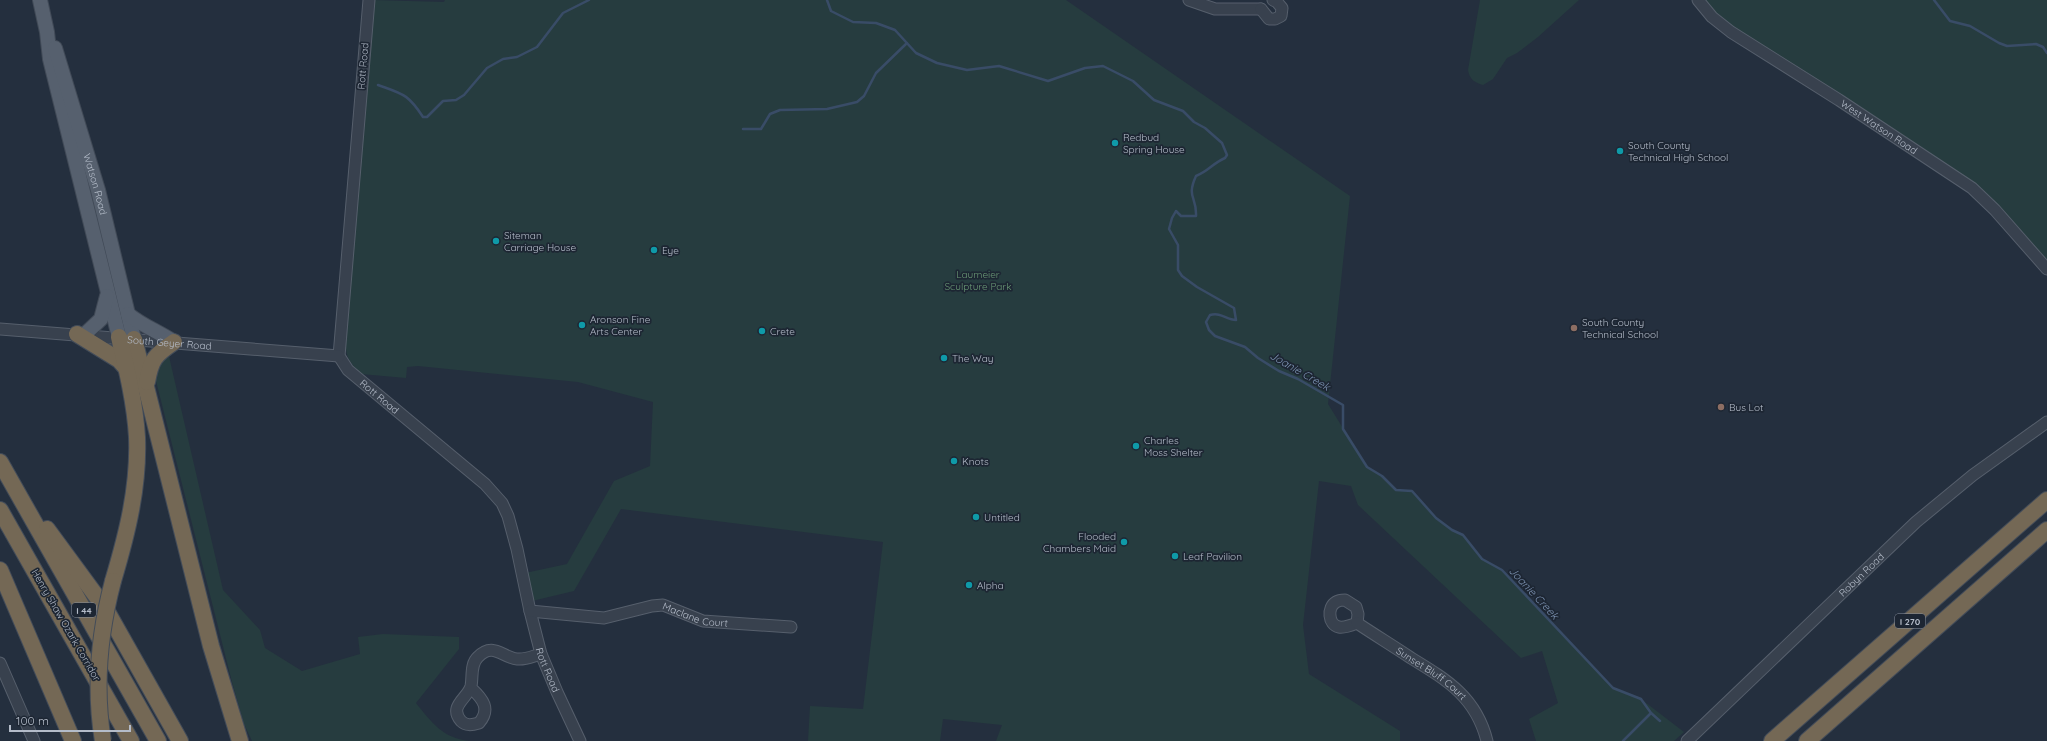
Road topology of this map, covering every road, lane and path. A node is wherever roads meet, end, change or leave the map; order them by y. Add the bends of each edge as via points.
1 (40, 0) edge
2 (369, 0) edge
3 (1189, 0) edge
4 (1272, 0) edge
5 (1698, 0) edge
6 (1261, 9) junction
7 (48, 32) junction
8 (2047, 269) edge
9 (108, 291) junction
10 (128, 314) junction
11 (0, 329) edge
12 (80, 334) junction
13 (127, 338) junction
14 (174, 342) junction
15 (339, 356) junction
16 (126, 369) junction
17 (146, 386) junction
18 (2047, 422) edge
19 (0, 462) edge
20 (10, 480) junction
21 (2047, 500) edge
22 (0, 510) edge
23 (2047, 530) edge
24 (0, 570) edge
25 (530, 611) junction
26 (1357, 623) dead end
27 (791, 627) dead end
28 (541, 654) junction
29 (0, 663) edge
30 (471, 688) dead end
31 (240, 738) edge
32 (34, 741) edge
33 (73, 741) edge
34 (103, 741) edge
35 (131, 741) edge
36 (158, 741) edge
37 (180, 741) edge
38 (580, 741) edge
39 (1487, 741) edge
40 (1687, 741) edge
41 (1772, 741) edge
42 (1807, 741) edge

1 - 7 main road, Watson Road
2 - 15 street, Rott Road
3 - 6 street via 1215,8
4 - 6 street via 1266,2
4 - 6 street via 1278,2 1282,8 1281,16 1269,19
5 - 8 street, West Watson Road via 1712,17 1731,32 1972,188
7 - 9 main road, Watson Road via 50,59
7 - 10 main road, Watson Road via 59,57 98,190
9 - 12 main road via 101,319
9 - 13 main road, Watson Road
10 - 13 main road, Watson Road
10 - 14 main road
11 - 12 street, South Geyer Road
12 - 13 street, South Geyer Road
12 - 16 highway via 119,360
13 - 14 street, South Geyer Road
13 - 16 highway
13 - 17 highway
14 - 15 street, South Geyer Road
14 - 17 highway via 156,355 150,367
15 - 25 street, Rott Road via 348,370 496,495 508,516 513,532
16 - 34 highway, bridge via 134,408 136,467 128,525 102,632 98,697
17 - 31 highway via 212,646
18 - 40 street, Robyn Road via 1961,485 1916,522
19 - 20 highway, I 44
20 - 36 highway, I 44
20 - 37 highway via 105,608
21 - 41 highway, I 270
22 - 35 highway, Henry Shaw Ozark Corridor / I 44
23 - 42 highway, I 270
24 - 33 highway
25 - 27 street, Maclane Court via 604,618 663,605 703,621
25 - 28 street, Rott Road
26 - 39 street, Sunset Bluff Court via 1449,681 1472,705
28 - 30 street via 515,659 499,651 488,650 477,657 472,666
28 - 38 street, Rott Road
29 - 32 street

